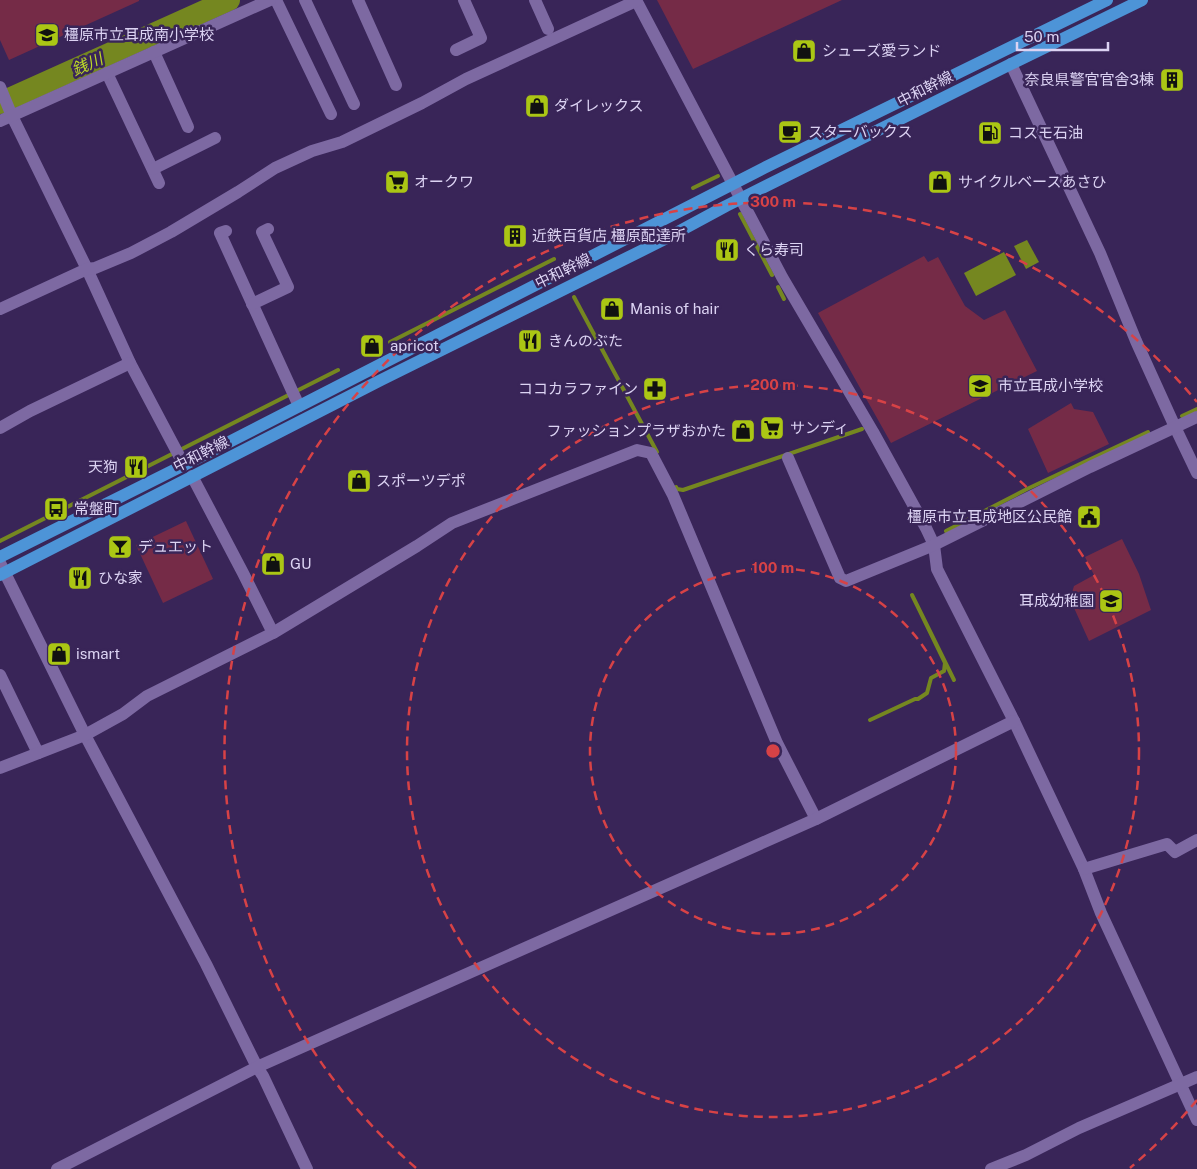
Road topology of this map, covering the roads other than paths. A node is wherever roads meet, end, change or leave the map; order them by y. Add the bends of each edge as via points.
1 (270, 0) edge
2 (276, 0) edge
3 (305, 0) edge
4 (358, 0) edge
5 (464, 0) edge
6 (534, 0) edge
7 (1106, 0) edge
8 (1142, 0) edge
9 (636, 1) edge
10 (548, 30) dead end
11 (456, 50) dead end
12 (154, 52) junction
13 (1011, 64) junction
14 (106, 73) junction
15 (396, 85) dead end
16 (1, 89) edge
17 (354, 104) dead end
18 (11, 112) junction
19 (331, 114) dead end
20 (0, 121) edge
21 (188, 127) dead end
22 (215, 138) dead end
23 (153, 169) junction
24 (159, 183) dead end
25 (733, 184) junction
26 (740, 199) junction
27 (268, 229) dead end
28 (226, 231) dead end
29 (87, 269) junction
30 (252, 304) junction
31 (0, 309) edge
32 (130, 363) junction
33 (294, 397) junction
34 (1197, 417) edge
35 (1175, 427) junction
36 (0, 428) edge
37 (180, 456) junction
38 (788, 458) dead end
39 (1197, 473) edge
40 (192, 476) junction
41 (934, 545) junction
42 (0, 557) edge
43 (2, 570) edge
44 (273, 633) junction
45 (0, 675) edge
46 (1014, 721) junction
47 (85, 735) junction
48 (38, 753) junction
49 (0, 768) edge
50 (816, 819) junction
51 (1197, 840) edge
52 (1084, 869) junction
53 (257, 1067) junction
54 (1197, 1076) edge
55 (1181, 1084) junction
56 (1197, 1120) edge
57 (57, 1169) edge
58 (307, 1169) edge
59 (991, 1169) edge

1 - 12 street
2 - 19 street
3 - 17 street
4 - 15 street
5 - 11 street via 481,38
6 - 10 street
7 - 25 main road, 中和幹線
8 - 13 main road, 中和幹線
9 - 25 street
9 - 29 street via 466,79 342,142 275,168 155,240
12 - 14 street
12 - 21 street
13 - 26 main road, 中和幹線
13 - 35 street via 1100,253
14 - 18 street
14 - 23 street
16 - 18 street
18 - 20 street
18 - 29 street
22 - 23 street
23 - 24 street
25 - 26 street
25 - 33 main road, 中和幹線
26 - 40 main road, 中和幹線
26 - 41 street
27 - 30 street via 262,232 288,287
28 - 30 street via 220,233
29 - 31 street
29 - 32 street
30 - 33 street
32 - 36 street via 30,410
32 - 37 street
33 - 37 main road, 中和幹線
34 - 35 street
35 - 39 street
35 - 41 street
37 - 42 main road, 中和幹線
38 - 41 street via 840,578 846,581
40 - 43 main road, 中和幹線
40 - 44 street
41 - 46 street via 937,569
43 - 47 street
44 - 47 street via 147,696 124,714
44 - 50 street via 452,523 637,450 650,452 673,495 777,743
45 - 48 street
46 - 50 street
46 - 52 street
47 - 48 street
47 - 53 street via 202,955
48 - 49 street
50 - 53 street
51 - 52 street via 1175,852 1167,844
52 - 55 street via 1101,913
53 - 57 street
53 - 58 street
54 - 55 street
55 - 56 street
55 - 59 street

